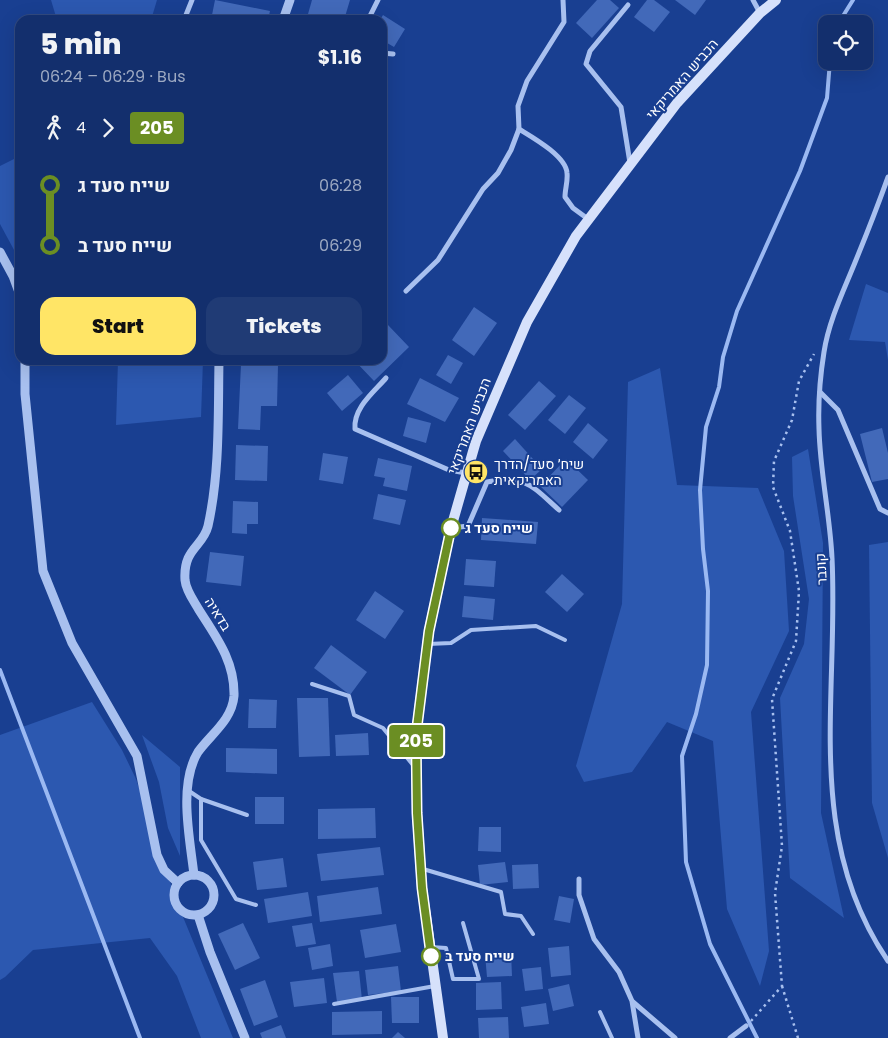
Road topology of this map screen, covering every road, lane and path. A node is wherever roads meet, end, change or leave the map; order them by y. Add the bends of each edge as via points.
1 (192, 0) edge
2 (290, 0) edge
3 (378, 0) edge
4 (563, 0) edge
5 (754, 0) edge
6 (776, 0) edge
7 (628, 5) dead end
8 (760, 13) junction
9 (186, 15) edge
10 (285, 15) edge
11 (370, 15) edge
12 (387, 53) edge
13 (393, 54) dead end
14 (519, 129) junction
15 (630, 163) junction
16 (888, 179) edge
17 (588, 219) junction
18 (0, 252) edge
19 (15, 281) edge
20 (406, 291) dead end
21 (816, 351) dead end
22 (25, 365) edge
23 (219, 365) edge
24 (386, 378) dead end
25 (820, 392) junction
26 (466, 473) junction
27 (559, 510) dead end
28 (888, 514) edge
29 (451, 528) junction
30 (565, 640) dead end
31 (428, 644) junction
32 (312, 684) dead end
33 (416, 768) junction
34 (188, 791) junction
35 (201, 799) junction
36 (247, 815) dead end
37 (420, 868) junction
38 (194, 875) junction
39 (579, 879) dead end
40 (178, 883) junction
41 (256, 905) dead end
42 (198, 915) junction
43 (463, 924) dead end
44 (533, 934) dead end
45 (430, 947) junction
46 (888, 961) edge
47 (435, 986) junction
48 (782, 986) junction
49 (632, 1001) junction
50 (334, 1004) dead end
51 (600, 1012) dead end
52 (746, 1026) joint
53 (245, 1038) edge
54 (443, 1038) edge
55 (612, 1038) edge
56 (638, 1038) edge
57 (675, 1038) edge
58 (730, 1038) edge
59 (798, 1038) edge

1 - 9 street
2 - 10 street
3 - 11 street
4 - 14 street via 564,22 527,81 518,106
5 - 8 street
6 - 8 main road, הכביש האמריקאי
7 - 15 street via 590,51 586,64 621,107
8 - 15 main road, הכביש האמריקאי via 677,103
12 - 13 street
14 - 17 street via 548,148 562,162 567,171 565,197
14 - 20 street via 498,173 473,203 438,260
15 - 17 main road, הכביש האמריקאי
16 - 25 street, קונבר via 830,325
17 - 26 main road, הכביש האמריקאי via 527,322 489,408
18 - 19 street
21 - 48 path via 798,381 792,420 774,461 773,487 790,531 799,591 796,641 772,698 782,846 775,893
22 - 40 street via 25,394 43,571 72,643 137,756 157,855 164,870
23 - 34 street, בדאיה via 217,448 207,528 185,565 185,583 228,656 234,679 234,698 228,717 198,753 191,768
24 - 26 street via 358,411 355,429 449,470
25 - 28 street via 838,410 880,509
25 - 46 street, קונבר via 819,430 832,556 829,767 834,820 844,867 862,913
26 - 29 main road, הכביש האמריקאי
27 - 29 street via 532,486 509,478 487,482 468,526
29 - 31 main road, הכביש האמריקאי
30 - 31 lane via 536,626 471,630 451,644
31 - 33 main road, הכביש האמריקאי via 416,735
32 - 33 lane via 348,696 354,715 383,728
33 - 37 main road, הכביש האמריקאי
34 - 35 lane
34 - 38 street, בדאיה via 186,804
35 - 36 lane
35 - 41 lane via 201,840 236,899
37 - 44 lane via 501,892 505,914 520,916
37 - 45 main road, הכביש האמריקאי
38 - 40 street
38 - 42 street via 207,880 214,891 212,904
39 - 49 street via 579,895 594,939 619,972
40 - 42 street via 174,896 177,906 185,913
42 - 53 street
43 - 45 lane via 479,979 453,979 446,948
45 - 47 main road, הכביש האמריקאי
47 - 50 lane
47 - 54 main road, הכביש האמריקאי
48 - 52 path
48 - 59 path
49 - 56 street
49 - 57 street
51 - 55 lane
52 - 58 street

